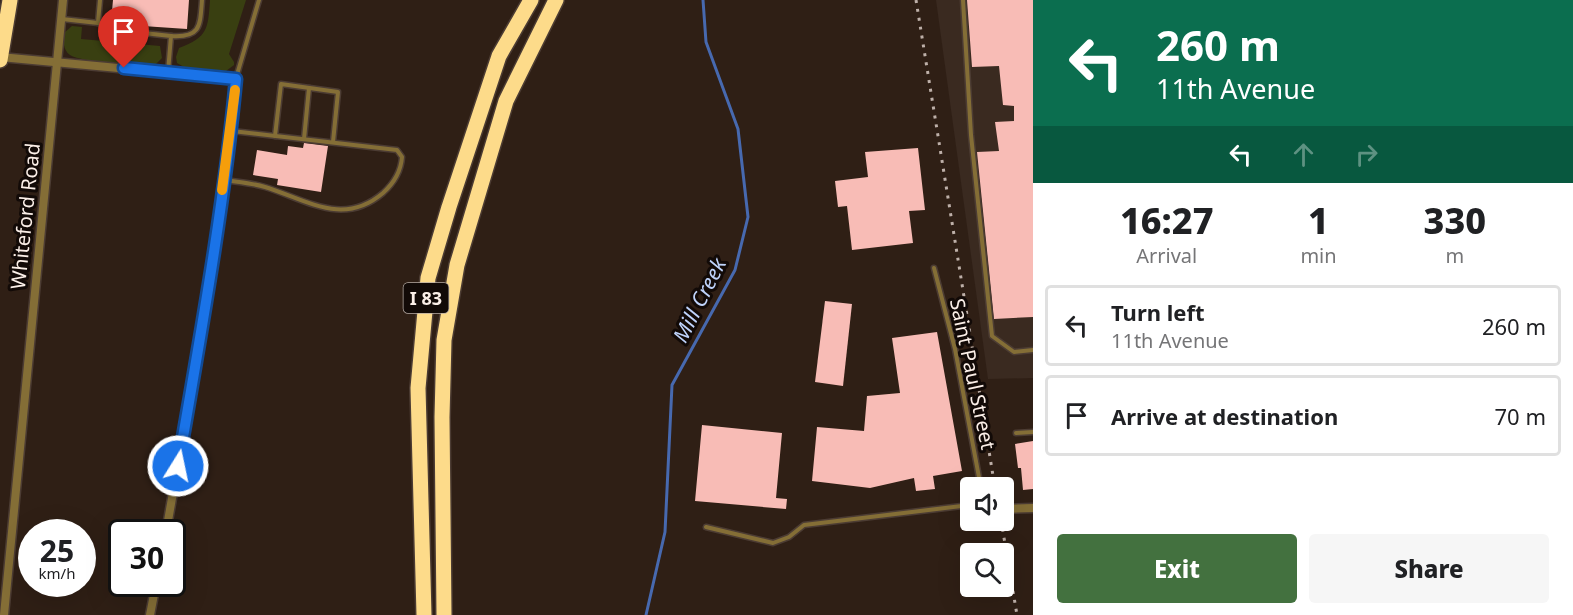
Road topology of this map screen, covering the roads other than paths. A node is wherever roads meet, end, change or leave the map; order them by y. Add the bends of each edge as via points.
1 (10, 0) edge
2 (63, 0) edge
3 (100, 0) edge
4 (202, 0) edge
5 (259, 0) edge
6 (531, 0) edge
7 (556, 0) edge
8 (963, 0) edge
9 (61, 19) junction
10 (98, 22) junction
11 (171, 36) junction
12 (0, 58) edge
13 (57, 62) junction
14 (168, 72) junction
15 (236, 79) junction
16 (309, 88) junction
17 (231, 131) junction
18 (274, 136) junction
19 (304, 139) junction
20 (333, 142) junction
21 (224, 180) junction
22 (934, 267) dead end
23 (1033, 350) edge
24 (1033, 432) edge
25 (1016, 434) dead end
26 (979, 477) edge
27 (960, 506) edge
28 (1033, 508) edge
29 (1014, 509) edge
30 (168, 519) edge
31 (706, 527) dead end
32 (153, 597) edge
33 (4, 615) edge
34 (150, 615) edge
35 (424, 615) edge
36 (444, 615) edge

1 - 12 highway
2 - 9 street, Whiteford Road
3 - 10 lane
4 - 11 lane via 197,30 184,37
5 - 15 lane
6 - 35 highway, I 83 via 499,56 428,278 418,388
7 - 36 highway, I 83 via 506,101 457,265 444,340
8 - 23 lane via 971,135 992,336 1014,352
9 - 10 lane
9 - 13 street, Whiteford Road
10 - 11 lane via 125,31
11 - 14 lane
12 - 13 street
13 - 14 street
13 - 33 street, Whiteford Road
14 - 15 street
15 - 17 street
16 - 18 lane via 281,84
16 - 19 lane
16 - 20 lane via 338,92
17 - 18 lane
17 - 21 street
18 - 19 lane
19 - 20 lane
20 - 21 lane via 397,150 402,157 401,170 372,202 352,209 315,206 264,186
21 - 30 street
22 - 26 lane, Saint Paul Street via 955,349
24 - 25 lane
27 - 31 lane via 804,525 773,543
28 - 29 street
32 - 34 street

